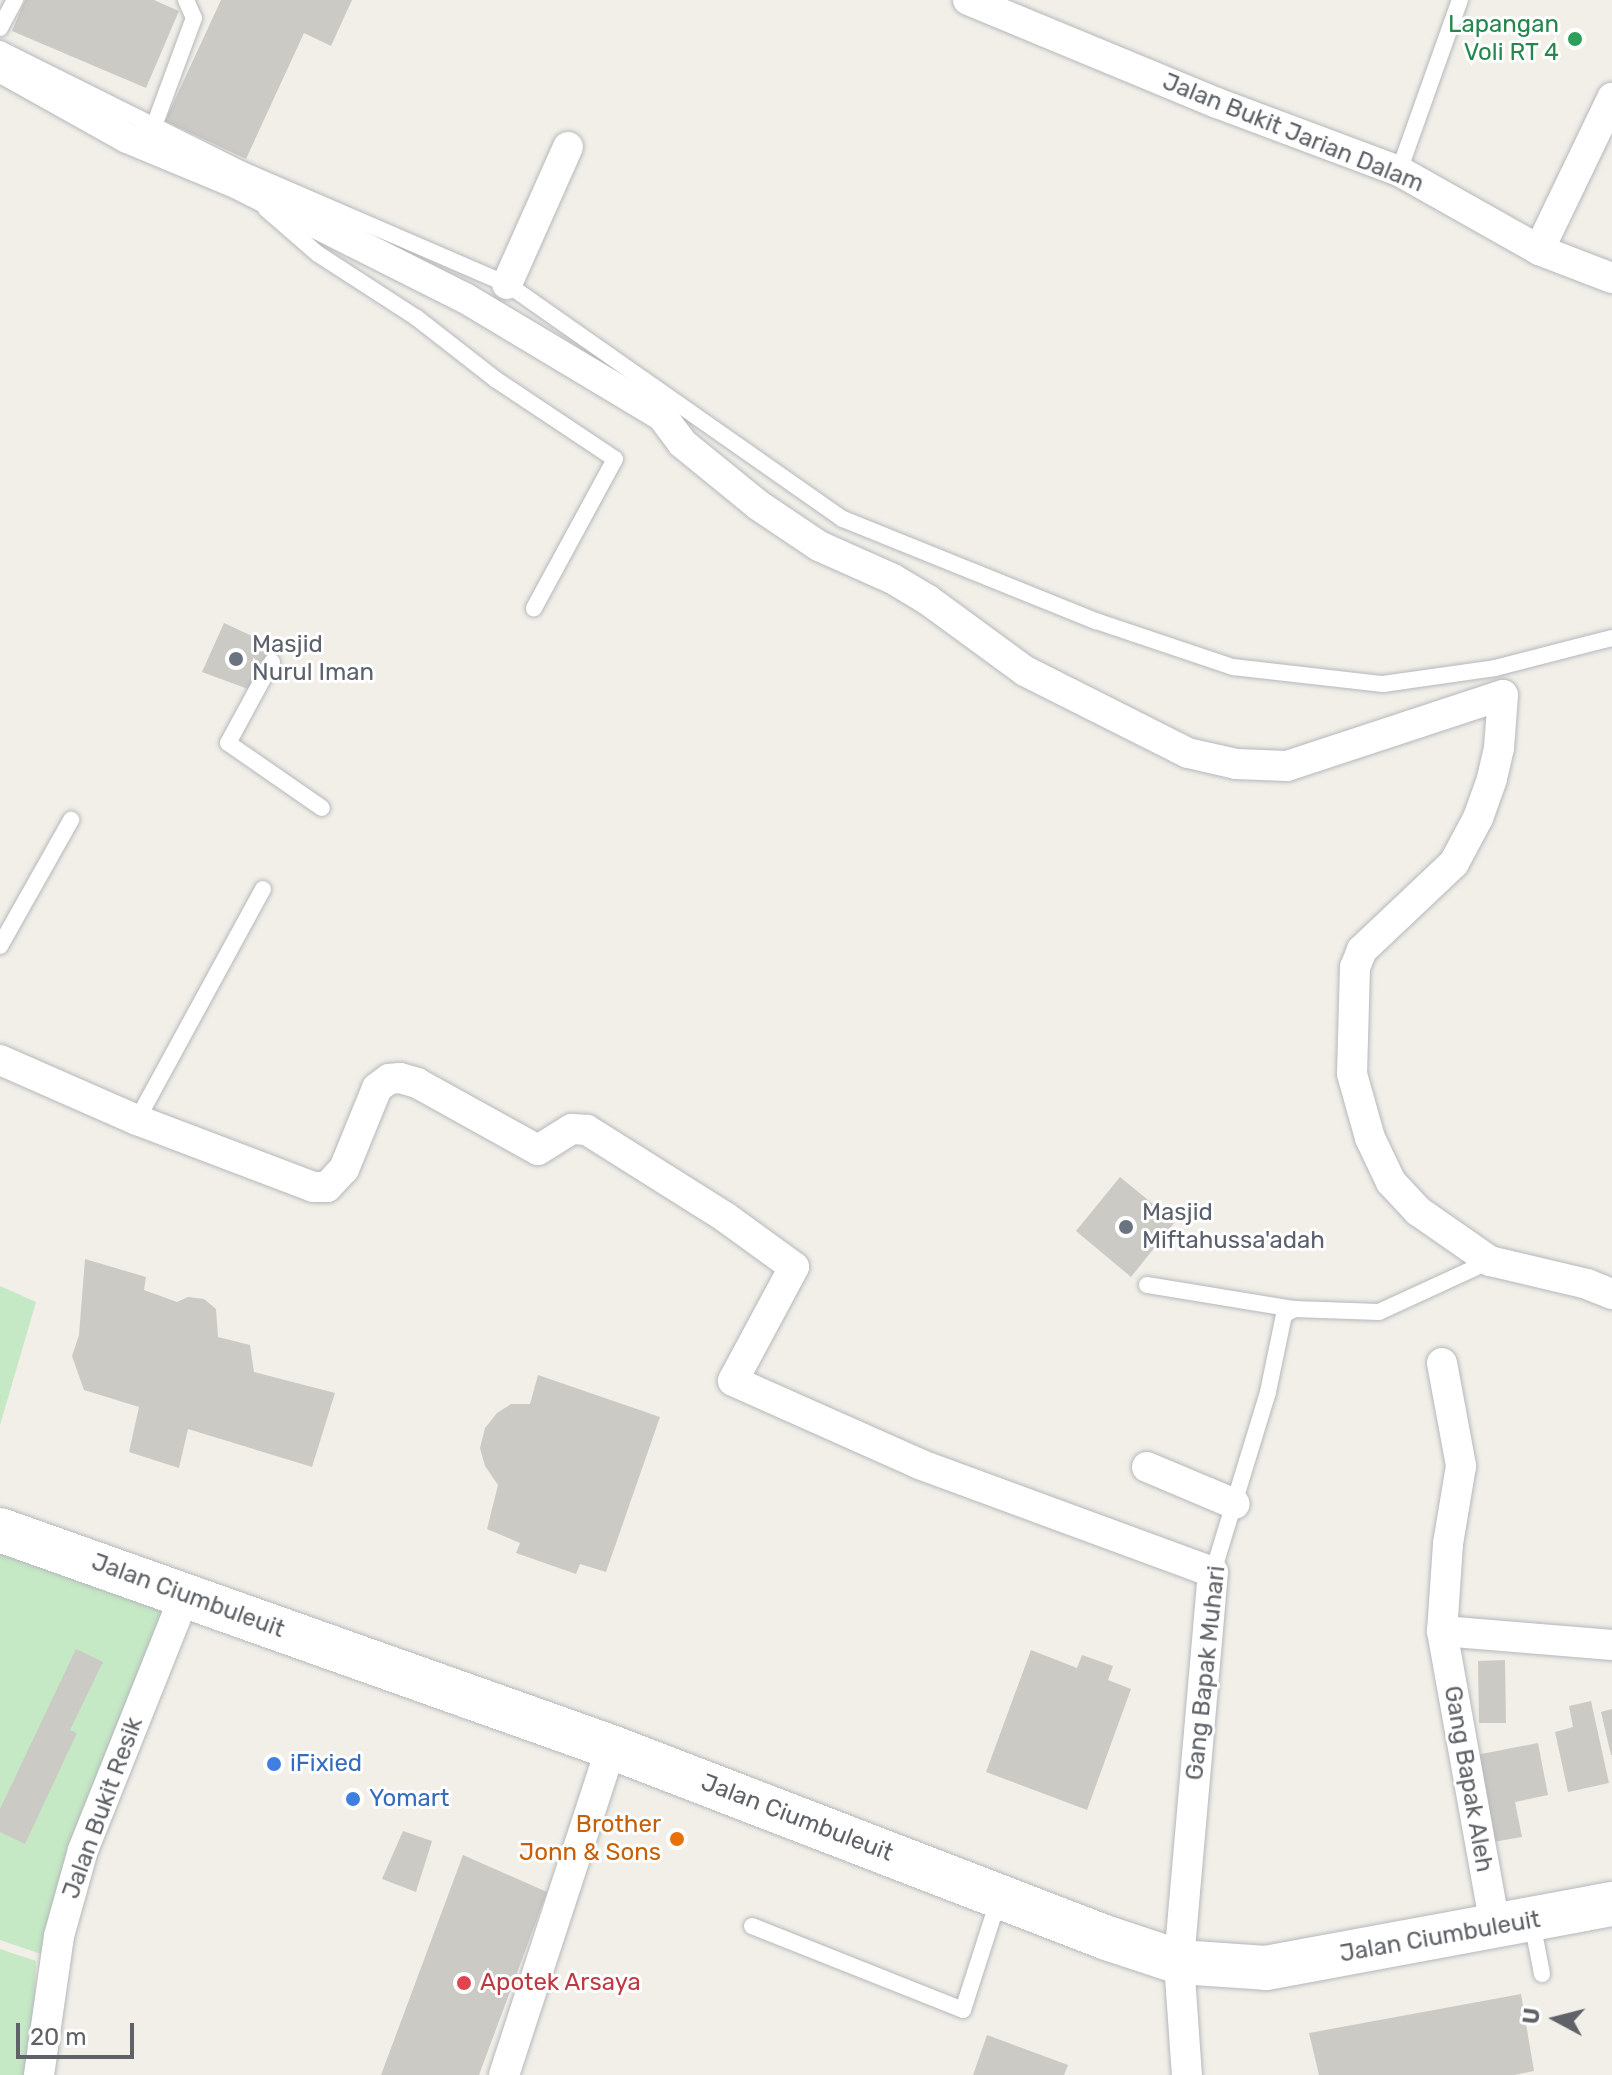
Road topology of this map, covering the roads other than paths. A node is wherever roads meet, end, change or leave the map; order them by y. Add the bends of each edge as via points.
1 (15, 0) edge
2 (186, 0) edge
3 (969, 0) edge
4 (1460, 0) edge
5 (0, 28) edge
6 (0, 49) edge
7 (0, 67) edge
8 (1612, 98) edge
9 (154, 126) junction
10 (568, 147) dead end
11 (1399, 171) junction
12 (238, 184) junction
13 (1539, 250) junction
14 (1612, 278) edge
15 (507, 284) junction
16 (534, 608) dead end
17 (1612, 638) edge
18 (272, 662) dead end
19 (322, 808) dead end
20 (71, 820) dead end
21 (263, 889) dead end
22 (0, 946) edge
23 (0, 1060) edge
24 (137, 1120) junction
25 (1490, 1261) junction
26 (1147, 1285) dead end
27 (1612, 1294) edge
28 (1294, 1309) junction
29 (1442, 1363) dead end
30 (1147, 1467) dead end
31 (1235, 1504) junction
32 (0, 1530) edge
33 (1213, 1572) junction
34 (185, 1595) junction
35 (1442, 1631) junction
36 (1612, 1645) edge
37 (611, 1747) junction
38 (999, 1897) junction
39 (1612, 1904) edge
40 (1513, 1924) junction
41 (752, 1926) dead end
42 (1179, 1962) junction
43 (1542, 1974) dead end
44 (39, 2075) edge
45 (504, 2075) edge
46 (1187, 2075) edge

1 - 5 lane
2 - 9 lane via 194,18
3 - 11 street, Jalan Bukit Jarian Dalam via 1217,103
4 - 11 lane
6 - 9 lane
7 - 12 street via 127,138
8 - 13 street
9 - 15 lane
10 - 15 street
11 - 13 street, Jalan Bukit Jarian Dalam
12 - 16 lane via 318,254 615,459
12 - 25 street via 465,298 636,398 747,497 819,546 928,600 1025,671 1188,753 1236,764 1287,766 1503,695 1499,748 1478,818 1439,879 1362,950 1355,967 1351,1029 1352,1074 1370,1138 1391,1182 1418,1211
13 - 14 street, Jalan Bukit Jarian Dalam
15 - 17 lane via 843,519 1096,621 1233,667 1383,684 1495,668
18 - 19 lane via 228,743
20 - 22 lane
21 - 24 lane
23 - 24 street
24 - 33 street via 313,1187 327,1187 344,1169 377,1088 389,1079 417,1083 538,1150 572,1129 587,1130 794,1267 733,1381 919,1464
25 - 27 street
25 - 28 lane via 1379,1312
26 - 28 lane
28 - 31 lane, Gang Bapak Muhari via 1279,1326 1268,1392
29 - 35 street via 1461,1466
30 - 31 street
31 - 33 lane, Gang Bapak Muhari
32 - 34 main road, Jalan Ciumbuleuit
33 - 42 street, Gang Bapak Muhari
34 - 37 main road, Jalan Ciumbuleuit
34 - 44 street, Jalan Bukit Resik via 83,1850 59,1936
35 - 36 street
35 - 40 street, Gang Bapak Aleh
37 - 38 main road, Jalan Ciumbuleuit
37 - 45 street
38 - 41 lane via 963,2010
38 - 42 main road, Jalan Ciumbuleuit
39 - 40 main road, Jalan Ciumbuleuit
40 - 42 main road, Jalan Ciumbuleuit via 1266,1968
40 - 43 lane
42 - 46 street, Gang Bapak Muhari

